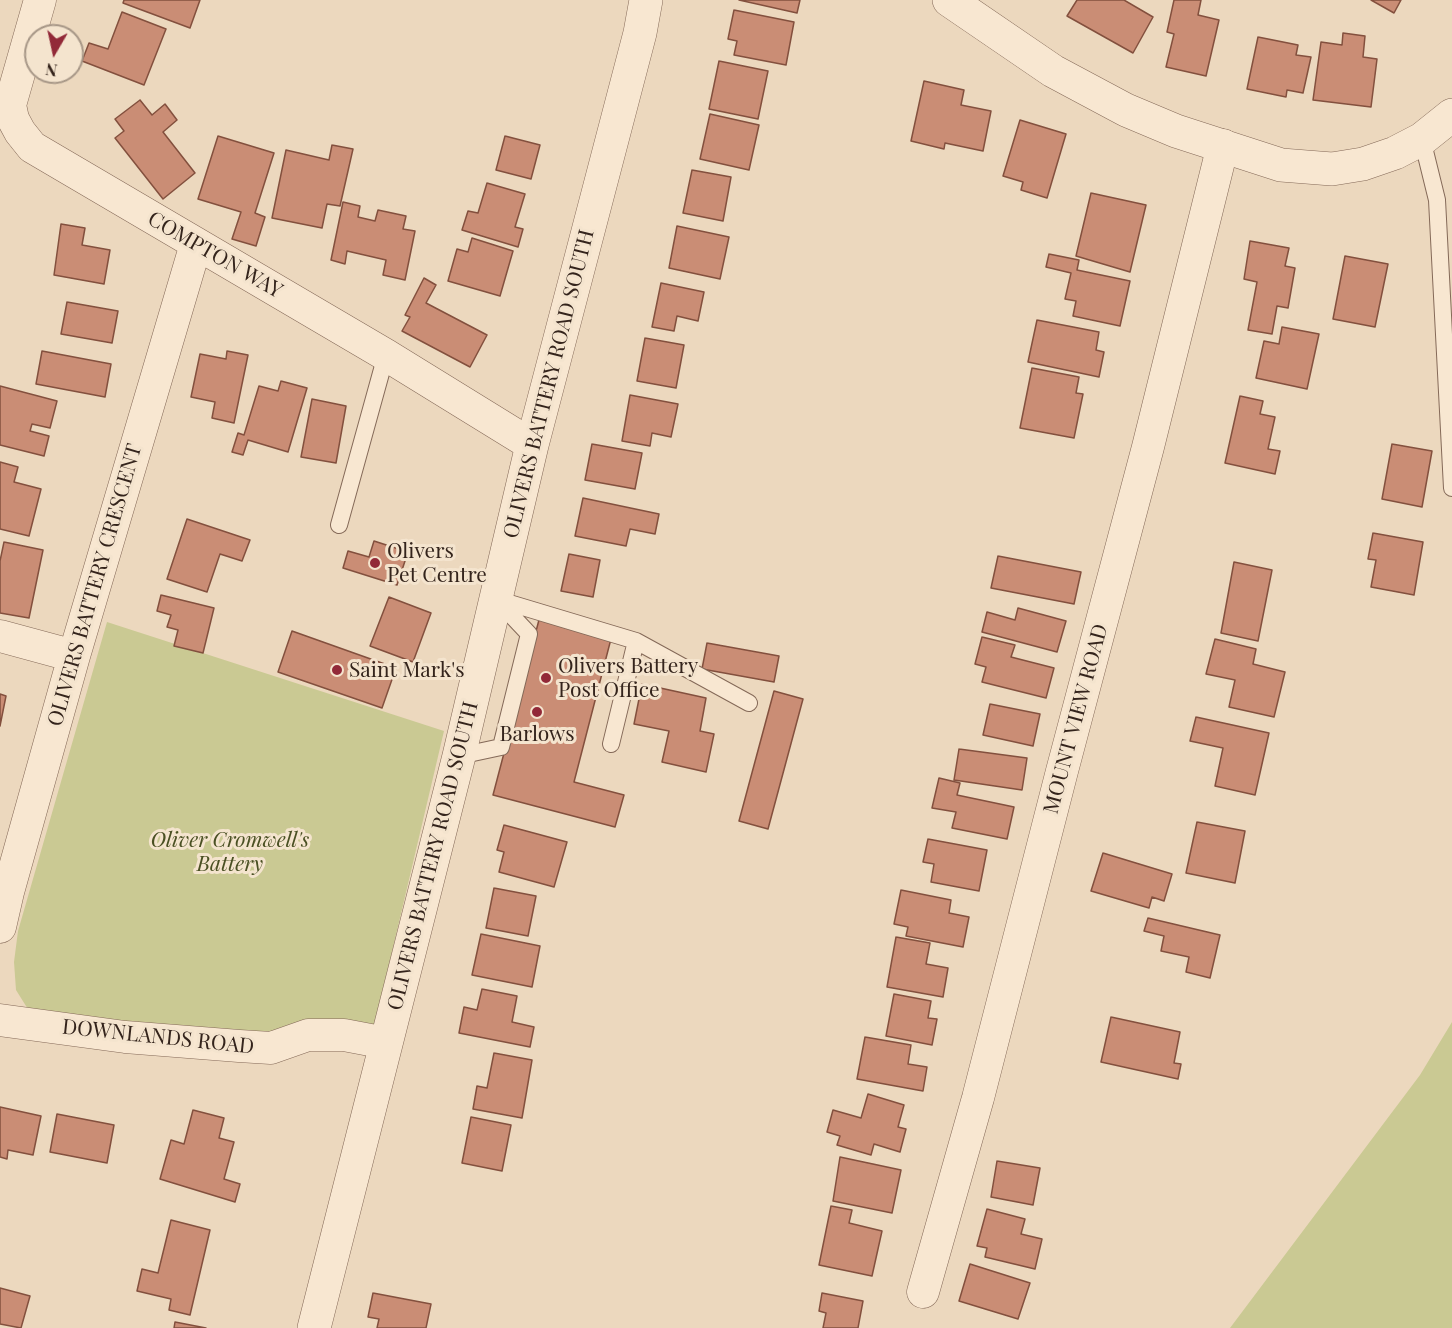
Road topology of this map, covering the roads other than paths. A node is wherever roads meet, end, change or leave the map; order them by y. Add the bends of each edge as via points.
1 (40, 0) edge
2 (646, 0) edge
3 (960, 3) edge
4 (1452, 115) edge
5 (1422, 140) junction
6 (1223, 145) junction
7 (196, 244) junction
8 (386, 354) junction
9 (532, 445) junction
10 (1452, 488) edge
11 (339, 525) dead end
12 (496, 598) junction
13 (0, 636) edge
14 (636, 641) junction
15 (74, 656) junction
16 (749, 703) dead end
17 (611, 744) dead end
18 (0, 927) edge
19 (0, 1020) edge
20 (386, 1043) junction
21 (923, 1292) dead end
22 (314, 1328) edge

1 - 7 street, COMPTON WAY via 10,105 20,132 32,147
2 - 9 street, OLIVERS BATTERY ROAD SOUTH
3 - 6 street via 1053,71 1126,110
4 - 5 street
5 - 6 street via 1363,165 1332,169 1281,165
5 - 10 lane via 1437,200
6 - 21 street, MOUNT VIEW ROAD via 978,1098
7 - 8 street, COMPTON WAY
7 - 15 street, OLIVERS BATTERY CRESCENT
8 - 9 street, COMPTON WAY
8 - 11 lane
9 - 12 street, OLIVERS BATTERY ROAD SOUTH
12 - 14 lane
12 - 20 street, OLIVERS BATTERY ROAD SOUTH
13 - 15 street
14 - 16 lane
14 - 17 lane
15 - 18 street, OLIVERS BATTERY CRESCENT
19 - 20 street, DOWNLANDS ROAD via 239,1047 271,1047 308,1035 344,1035
20 - 22 street, OLIVERS BATTERY ROAD SOUTH

